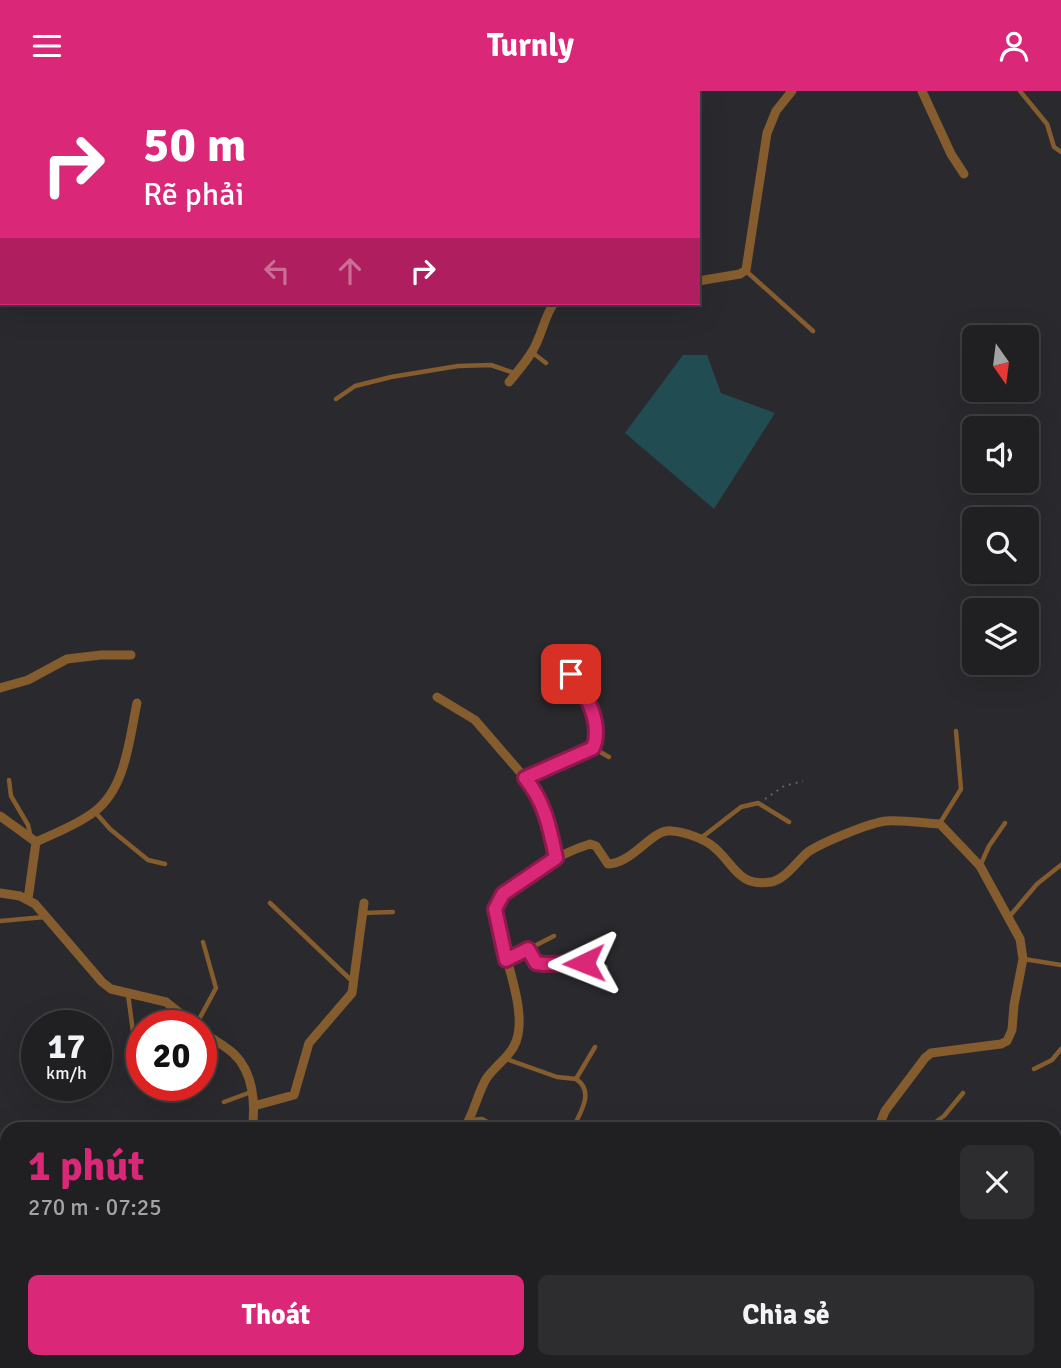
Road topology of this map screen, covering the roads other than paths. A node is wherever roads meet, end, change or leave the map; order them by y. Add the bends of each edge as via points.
1 (792, 91) edge
2 (922, 91) edge
3 (1020, 91) edge
4 (1061, 152) edge
5 (964, 174) dead end
6 (746, 270) junction
7 (700, 281) edge
8 (552, 305) edge
9 (813, 331) dead end
10 (532, 353) junction
11 (546, 363) dead end
12 (515, 373) junction
13 (509, 382) dead end
14 (336, 399) dead end
15 (131, 655) dead end
16 (559, 659) dead end
17 (0, 688) edge
18 (437, 697) dead end
19 (137, 703) dead end
20 (956, 731) dead end
21 (593, 748) junction
22 (609, 757) dead end
23 (525, 778) junction
24 (9, 780) dead end
25 (94, 812) junction
26 (0, 816) edge
27 (789, 822) dead end
28 (1005, 823) dead end
29 (940, 824) junction
30 (700, 839) junction
31 (34, 841) junction
32 (556, 858) junction
33 (165, 864) dead end
34 (1061, 865) edge
35 (980, 866) junction
36 (0, 893) edge
37 (28, 899) junction
38 (270, 903) dead end
39 (363, 908) joint
40 (393, 912) dead end
41 (46, 917) junction
42 (1008, 918) junction
43 (0, 921) edge
44 (554, 936) dead end
45 (203, 942) dead end
46 (528, 949) junction
47 (1023, 959) junction
48 (506, 960) junction
49 (1061, 965) edge
50 (606, 967) dead end
51 (355, 983) junction
52 (128, 993) junction
53 (130, 1010) edge
54 (176, 1010) edge
55 (204, 1010) edge
56 (217, 1043) edge
57 (595, 1047) dead end
58 (1061, 1049) edge
59 (505, 1058) junction
60 (1034, 1069) dead end
61 (576, 1080) junction
62 (252, 1092) junction
63 (963, 1093) dead end
64 (224, 1102) dead end
65 (254, 1106) junction
66 (253, 1122) edge
67 (468, 1122) edge
68 (576, 1122) dead end
69 (881, 1122) edge
70 (936, 1122) edge

1 - 6 street via 770,122
2 - 5 street
3 - 4 lane via 1047,124 1054,147
6 - 7 street
6 - 9 lane
8 - 10 street
10 - 11 lane
10 - 12 street
12 - 13 street
12 - 14 lane via 491,365 458,366 355,386
15 - 17 street via 67,659 28,680
16 - 21 lane via 582,689 592,712 597,738
18 - 23 street via 475,720
19 - 25 street via 117,785
20 - 29 lane via 961,789
21 - 22 lane
21 - 23 lane
23 - 32 street via 548,818
24 - 31 lane via 11,796
25 - 31 street
25 - 33 lane via 148,860
26 - 31 street
27 - 30 lane via 758,803 741,807
28 - 35 lane
29 - 30 street via 884,821 820,844 775,882 746,879
29 - 35 street
30 - 32 street via 670,830 655,835 638,852 615,864 608,864 590,844
31 - 37 street
32 - 48 street via 498,901 496,916
34 - 42 lane via 1037,884
35 - 42 street
36 - 37 street
37 - 41 street
38 - 51 lane
39 - 40 lane
39 - 51 street
41 - 43 lane
41 - 52 street via 102,982
42 - 47 street via 1020,939
44 - 46 lane
45 - 55 lane via 216,988
46 - 48 lane
46 - 50 lane via 536,963
47 - 49 lane
47 - 69 street via 1012,1030 1006,1041 931,1052
48 - 59 street via 520,1024
51 - 65 street via 348,1000 309,1043 295,1095
52 - 53 lane
52 - 54 street via 157,998
56 - 62 street via 239,1059
57 - 61 lane
58 - 60 lane
59 - 61 lane
59 - 67 street via 485,1082
61 - 68 lane via 586,1092
62 - 64 lane
62 - 65 street
63 - 70 lane
65 - 66 street

